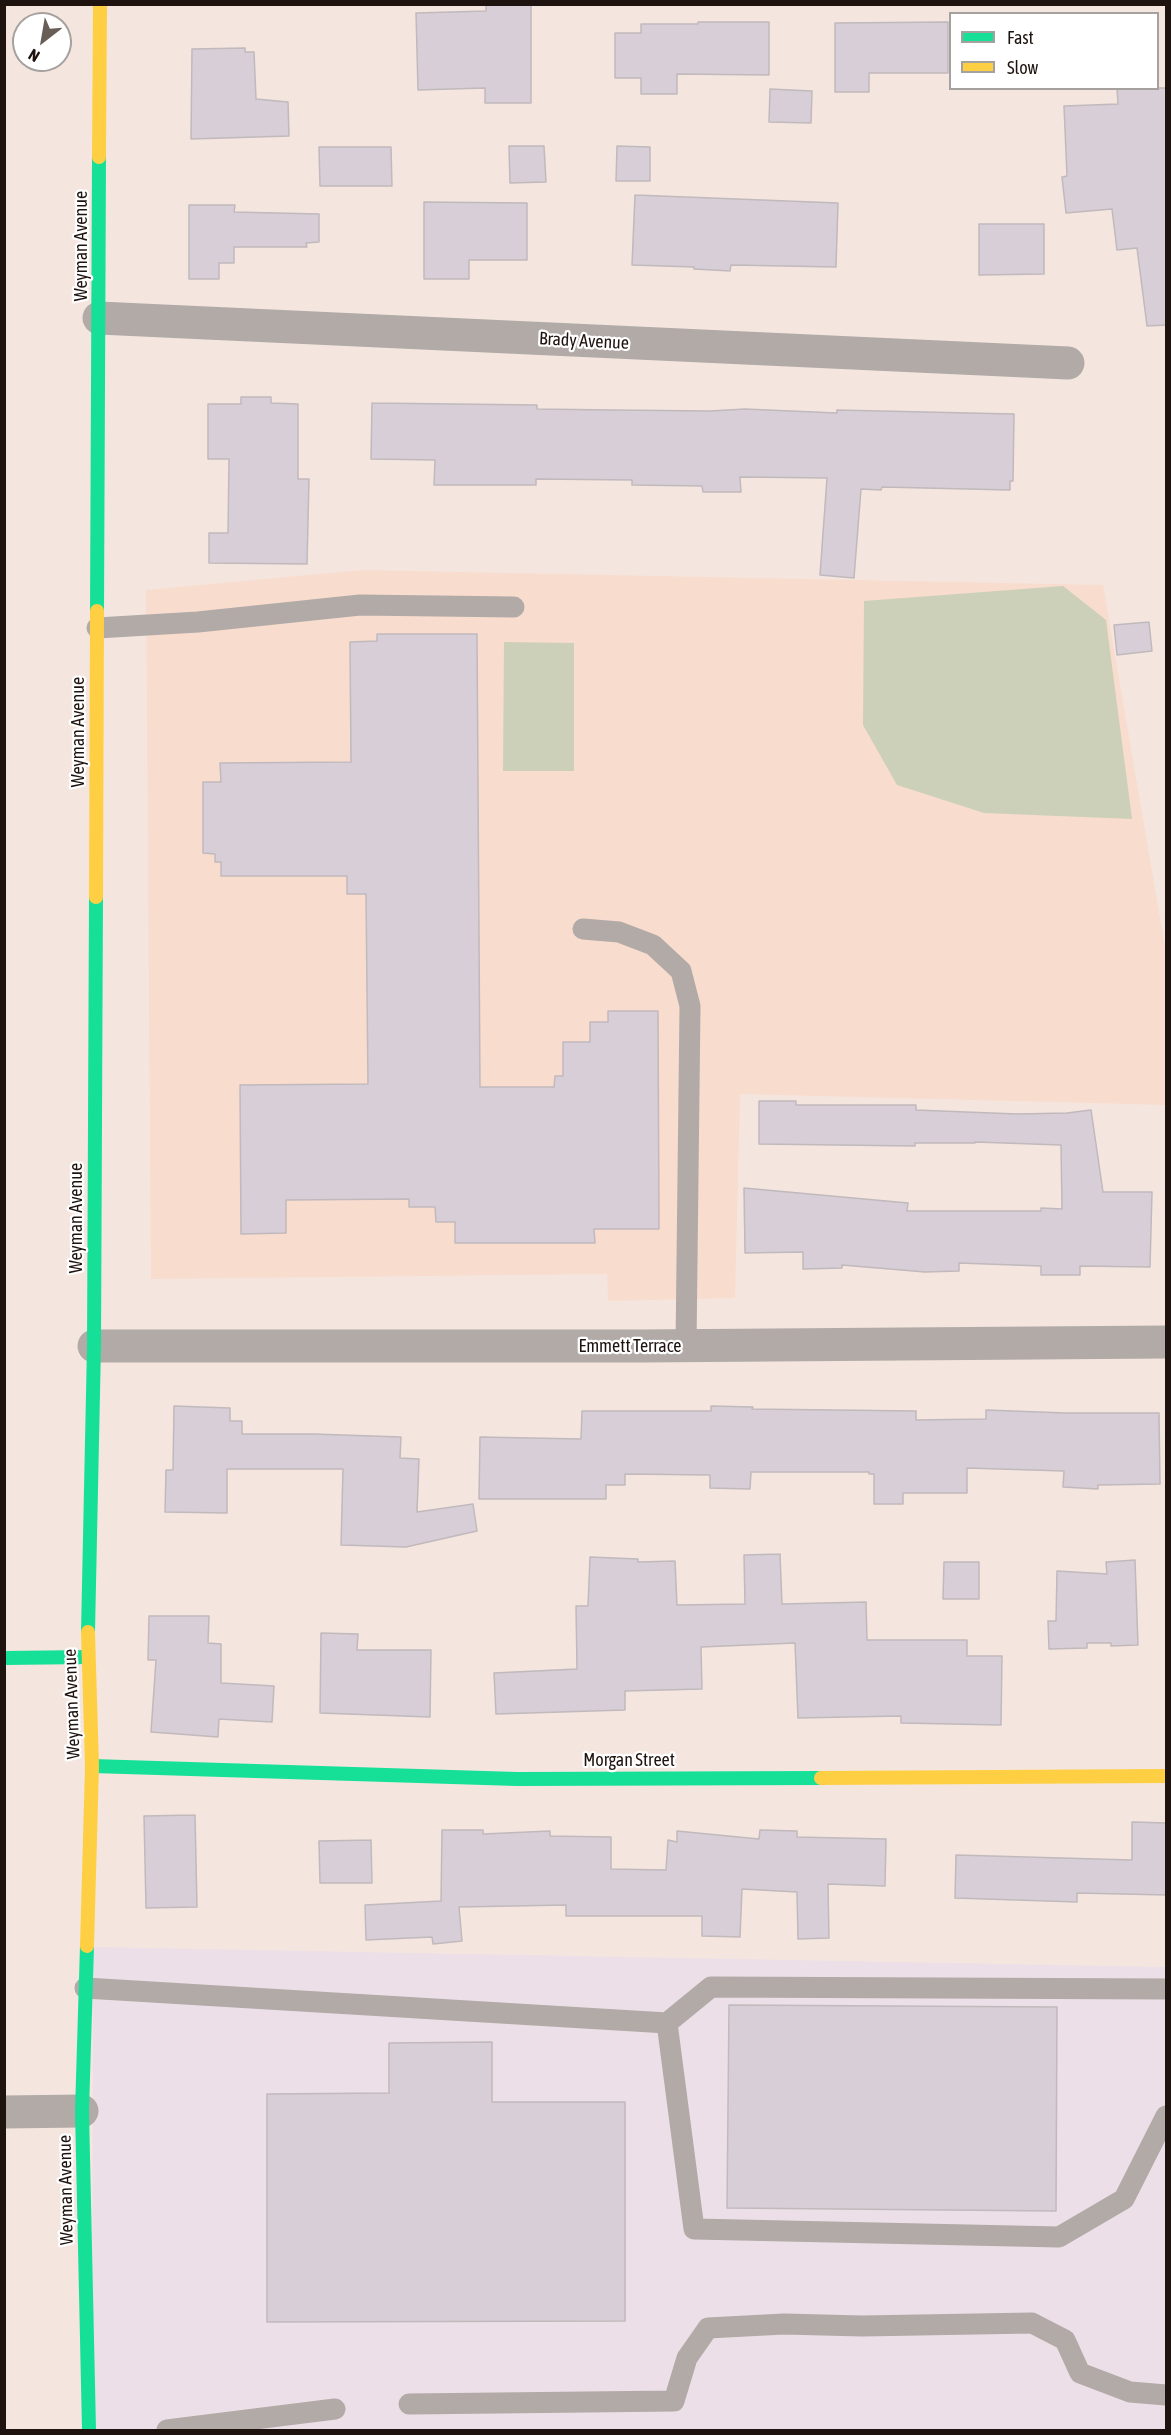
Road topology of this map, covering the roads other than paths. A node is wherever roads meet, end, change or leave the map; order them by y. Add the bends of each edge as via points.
1 (100, 4) edge
2 (99, 318) junction
3 (1068, 363) dead end
4 (514, 607) dead end
5 (97, 628) junction
6 (583, 929) dead end
7 (1167, 1342) edge
8 (94, 1346) junction
9 (686, 1346) junction
10 (88, 1657) junction
11 (4, 1658) edge
12 (92, 1766) junction
13 (1167, 1776) edge
14 (85, 1988) junction
15 (1167, 1989) edge
16 (667, 2023) junction
17 (82, 2111) junction
18 (4, 2112) edge
19 (1167, 2116) edge
20 (1167, 2395) edge
21 (409, 2404) dead end
22 (335, 2409) dead end
23 (89, 2430) edge
24 (167, 2430) edge

1 - 2 street, Weyman Avenue
2 - 3 street, Brady Avenue
2 - 5 street, Weyman Avenue
4 - 5 lane via 360,605
5 - 8 street, Weyman Avenue
6 - 9 lane via 619,932 653,945 681,971 690,1006
7 - 9 street, Emmett Terrace
8 - 9 street, Emmett Terrace
8 - 10 street, Weyman Avenue
10 - 11 street
10 - 12 street, Weyman Avenue
12 - 13 street, Morgan Street via 517,1779
12 - 14 street, Weyman Avenue
14 - 16 lane
14 - 17 street, Weyman Avenue
15 - 16 lane via 711,1987
16 - 19 lane via 694,2229 1059,2236 1124,2199
17 - 18 street
17 - 23 street, Weyman Avenue
20 - 21 lane via 1130,2392 1080,2373 1065,2340 1032,2323 784,2324 708,2328 687,2358 674,2401
22 - 24 lane

